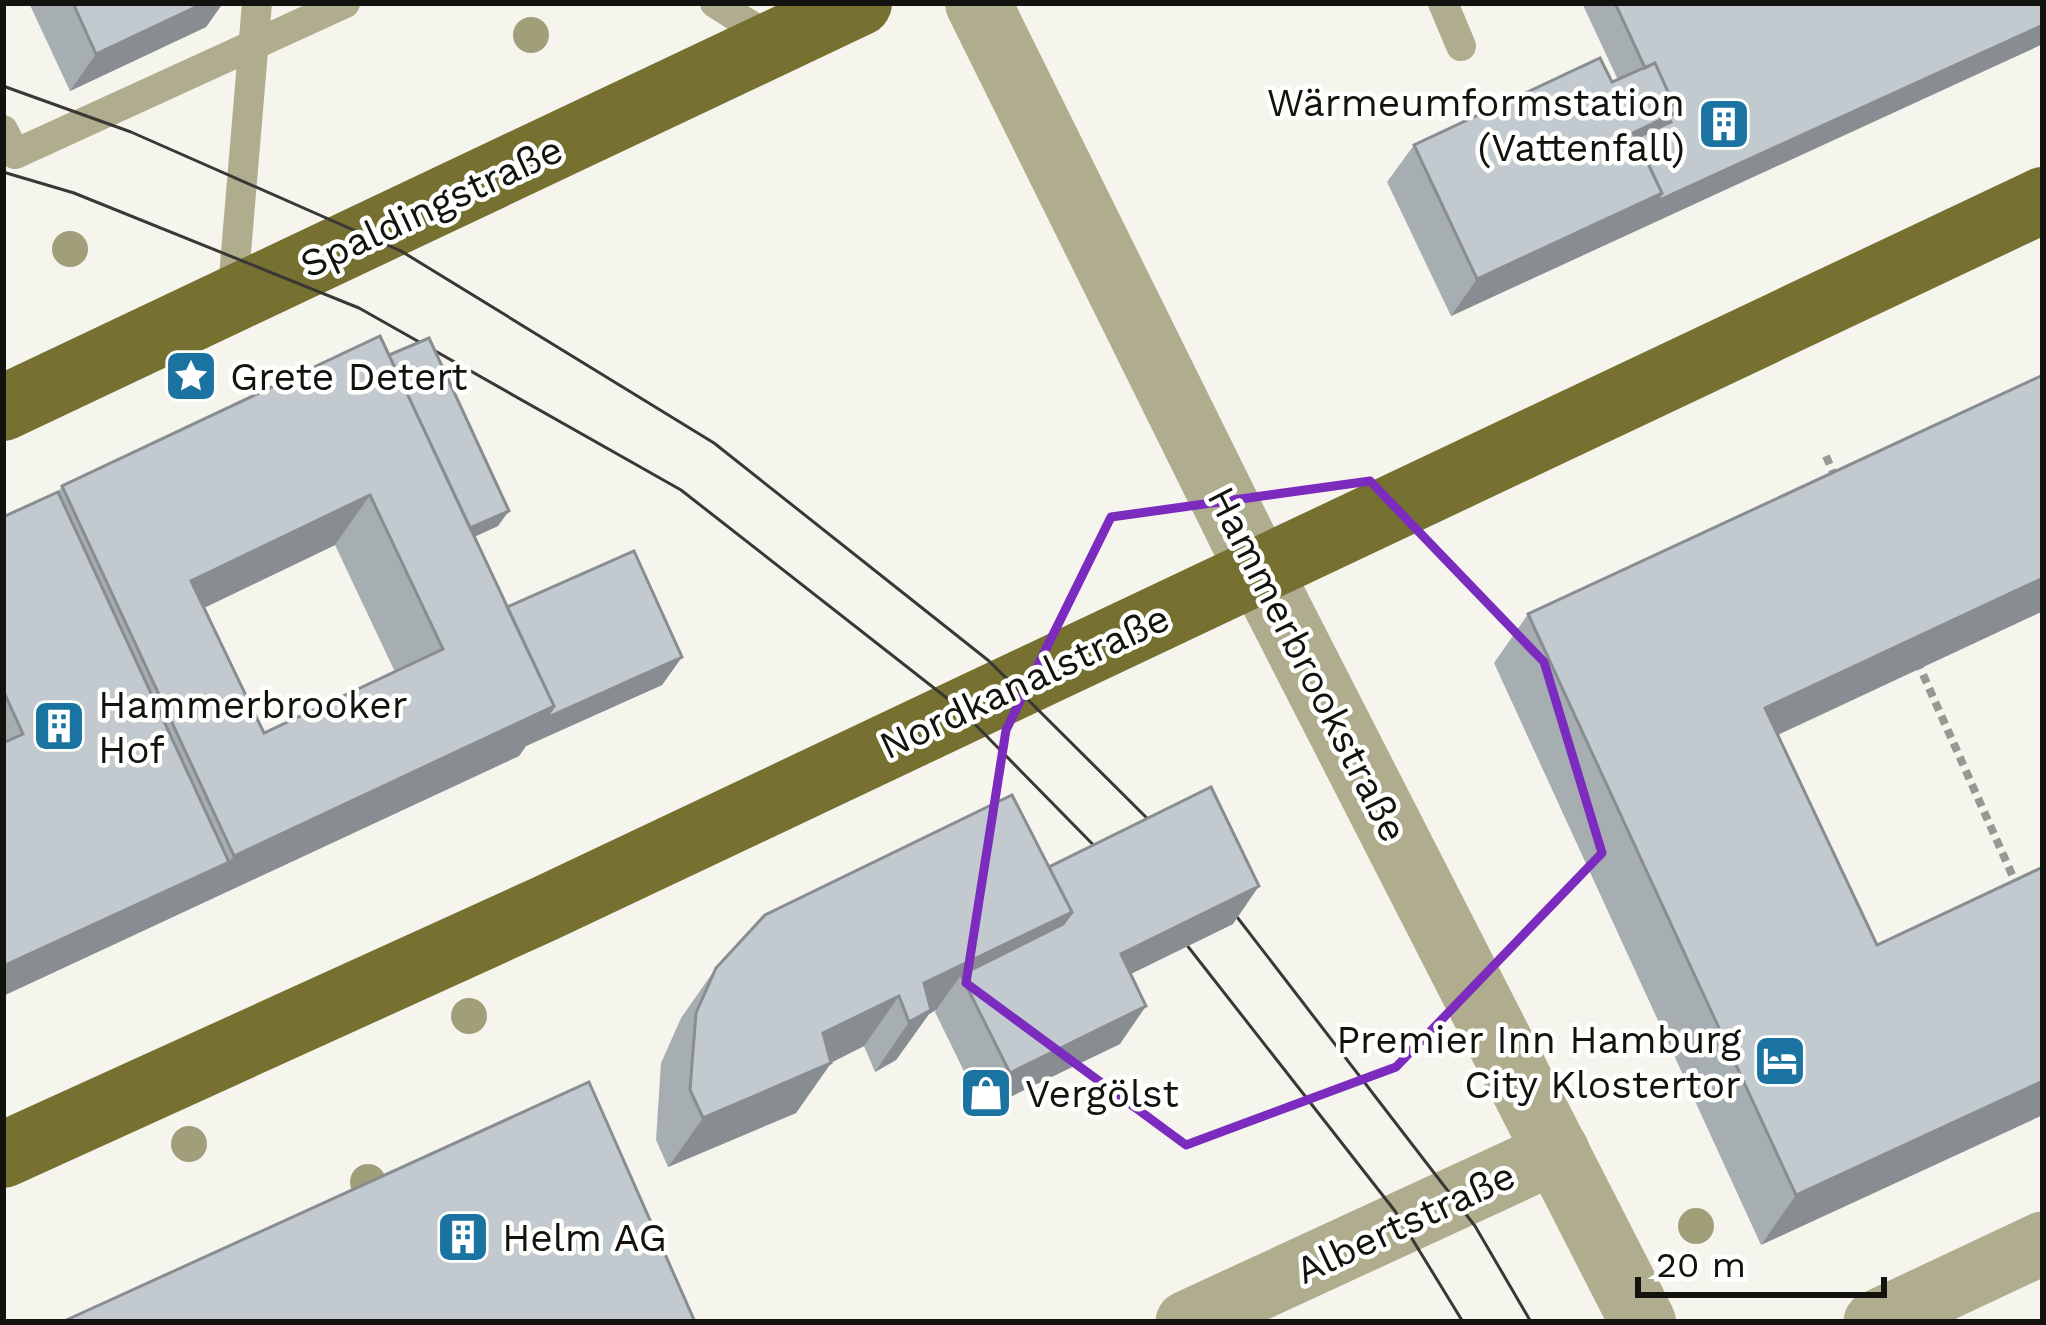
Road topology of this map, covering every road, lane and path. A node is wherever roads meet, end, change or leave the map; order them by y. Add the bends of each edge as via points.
1 (257, 3) edge
2 (345, 3) edge
3 (715, 3) edge
4 (859, 3) edge
5 (978, 3) edge
6 (1443, 3) edge
7 (777, 42) junction
8 (1461, 46) dead end
9 (253, 48) junction
10 (3, 130) edge
11 (2043, 200) edge
12 (232, 300) junction
13 (3, 408) edge
14 (1826, 456) dead end
15 (1836, 478) edge
16 (1258, 569) junction
17 (1911, 647) edge
18 (2024, 902) edge
19 (1558, 1151) junction
20 (3, 1155) edge
21 (2043, 1243) edge
22 (1187, 1322) edge
23 (1643, 1322) edge
24 (1875, 1322) edge

1 - 9 lane
2 - 9 lane
3 - 7 lane
4 - 7 main road, Spaldingstraße
5 - 16 street, Hammerbrookstraße
6 - 8 lane
7 - 12 main road, Spaldingstraße
9 - 10 lane via 14,154
9 - 12 lane
11 - 16 main road, Nordkanalstraße
12 - 13 main road, Spaldingstraße
14 - 15 path
16 - 19 street, Hammerbrookstraße
16 - 20 main road, Nordkanalstraße
17 - 18 path
19 - 22 street, Albertstraße
19 - 23 street, Hammerbrookstraße
21 - 24 street

